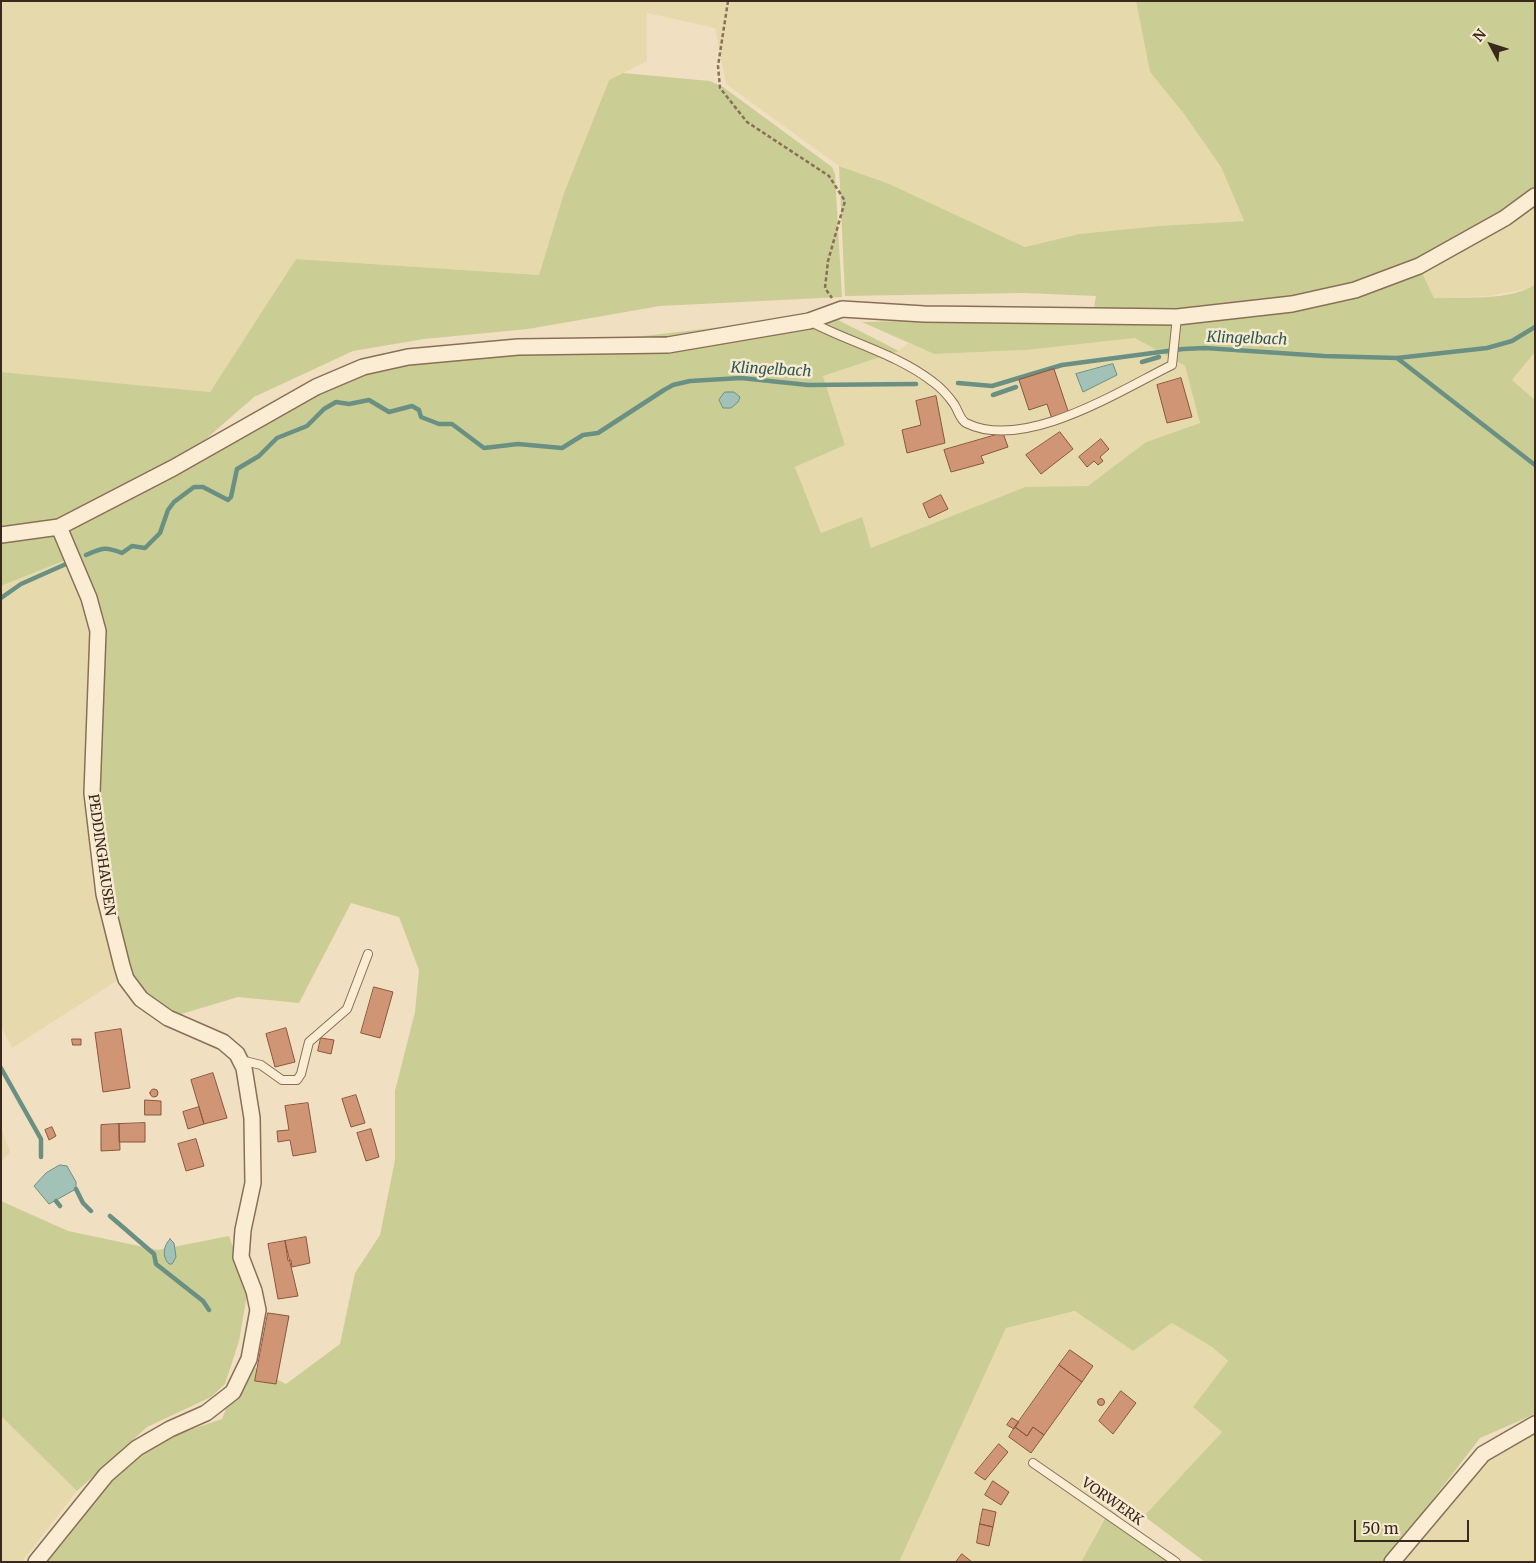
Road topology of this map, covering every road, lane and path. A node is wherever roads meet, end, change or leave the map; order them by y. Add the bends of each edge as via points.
1 (728, 1) edge
2 (1535, 196) edge
3 (842, 309) junction
4 (1177, 317) junction
5 (809, 321) junction
6 (59, 527) junction
7 (1, 536) edge
8 (368, 954) dead end
9 (240, 1060) junction
10 (1535, 1424) edge
11 (1033, 1463) dead end
12 (36, 1562) edge
13 (1176, 1562) edge
14 (1392, 1562) edge

1 - 3 path via 718,66 720,88 747,122 829,176 845,201 824,288
2 - 4 street via 1505,218 1419,266 1355,290 1292,304
3 - 4 street via 943,315
3 - 5 street
4 - 5 lane via 1172,366 1060,420 1034,427 986,431 964,422 953,402 934,382 856,340
5 - 6 street via 668,344 518,347 408,357 363,367 316,387 173,468
6 - 7 street
6 - 9 street, PEDDINGHAUSEN via 90,598 98,631 92,794 104,894 126,979 141,999 168,1018 223,1042
8 - 9 lane via 347,1009 309,1042 297,1080 282,1080 261,1065
9 - 12 street, PEDDINGHAUSEN via 252,1118 253,1183 241,1257 258,1310 249,1359 233,1392 206,1413 137,1448 106,1474
10 - 14 street via 1483,1454
11 - 13 lane, VORWERK

